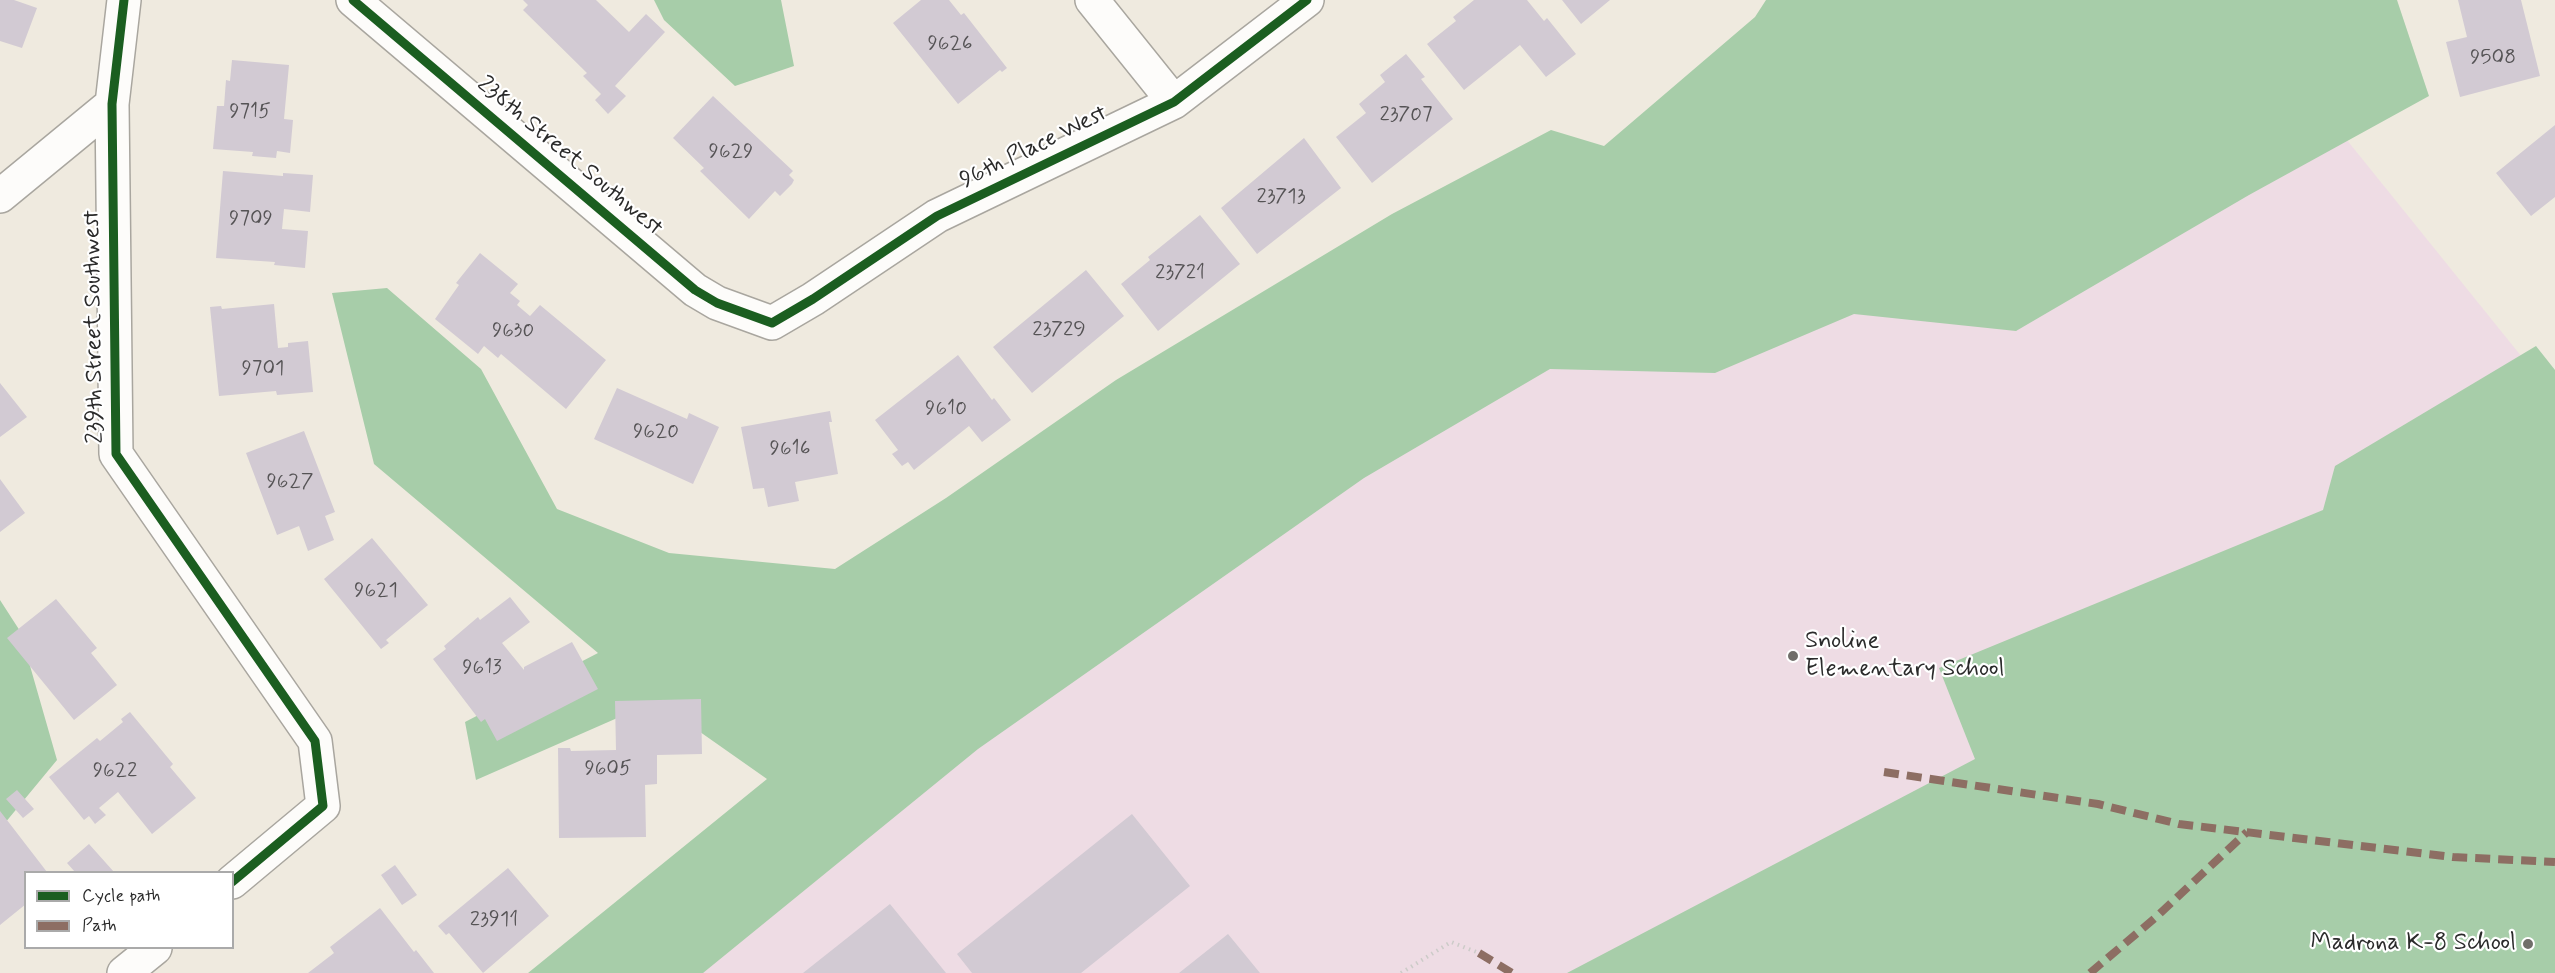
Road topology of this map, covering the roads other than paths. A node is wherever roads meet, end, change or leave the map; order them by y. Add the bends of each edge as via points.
1 (124, 0) edge
2 (353, 0) edge
3 (1092, 0) edge
4 (1307, 0) edge
5 (1174, 102) junction
6 (112, 104) junction
7 (0, 196) edge
8 (772, 323) joint
9 (234, 880) edge
10 (154, 949) edge
11 (124, 973) edge

1 - 6 street, 239th Street Southwest
2 - 8 street, 238th Street Southwest via 695,290 717,303
3 - 5 street
4 - 5 street, 96th Place West
5 - 8 street, 96th Place West via 937,216
6 - 7 street
6 - 9 street, 239th Street Southwest via 116,454 315,741 323,806
10 - 11 street

